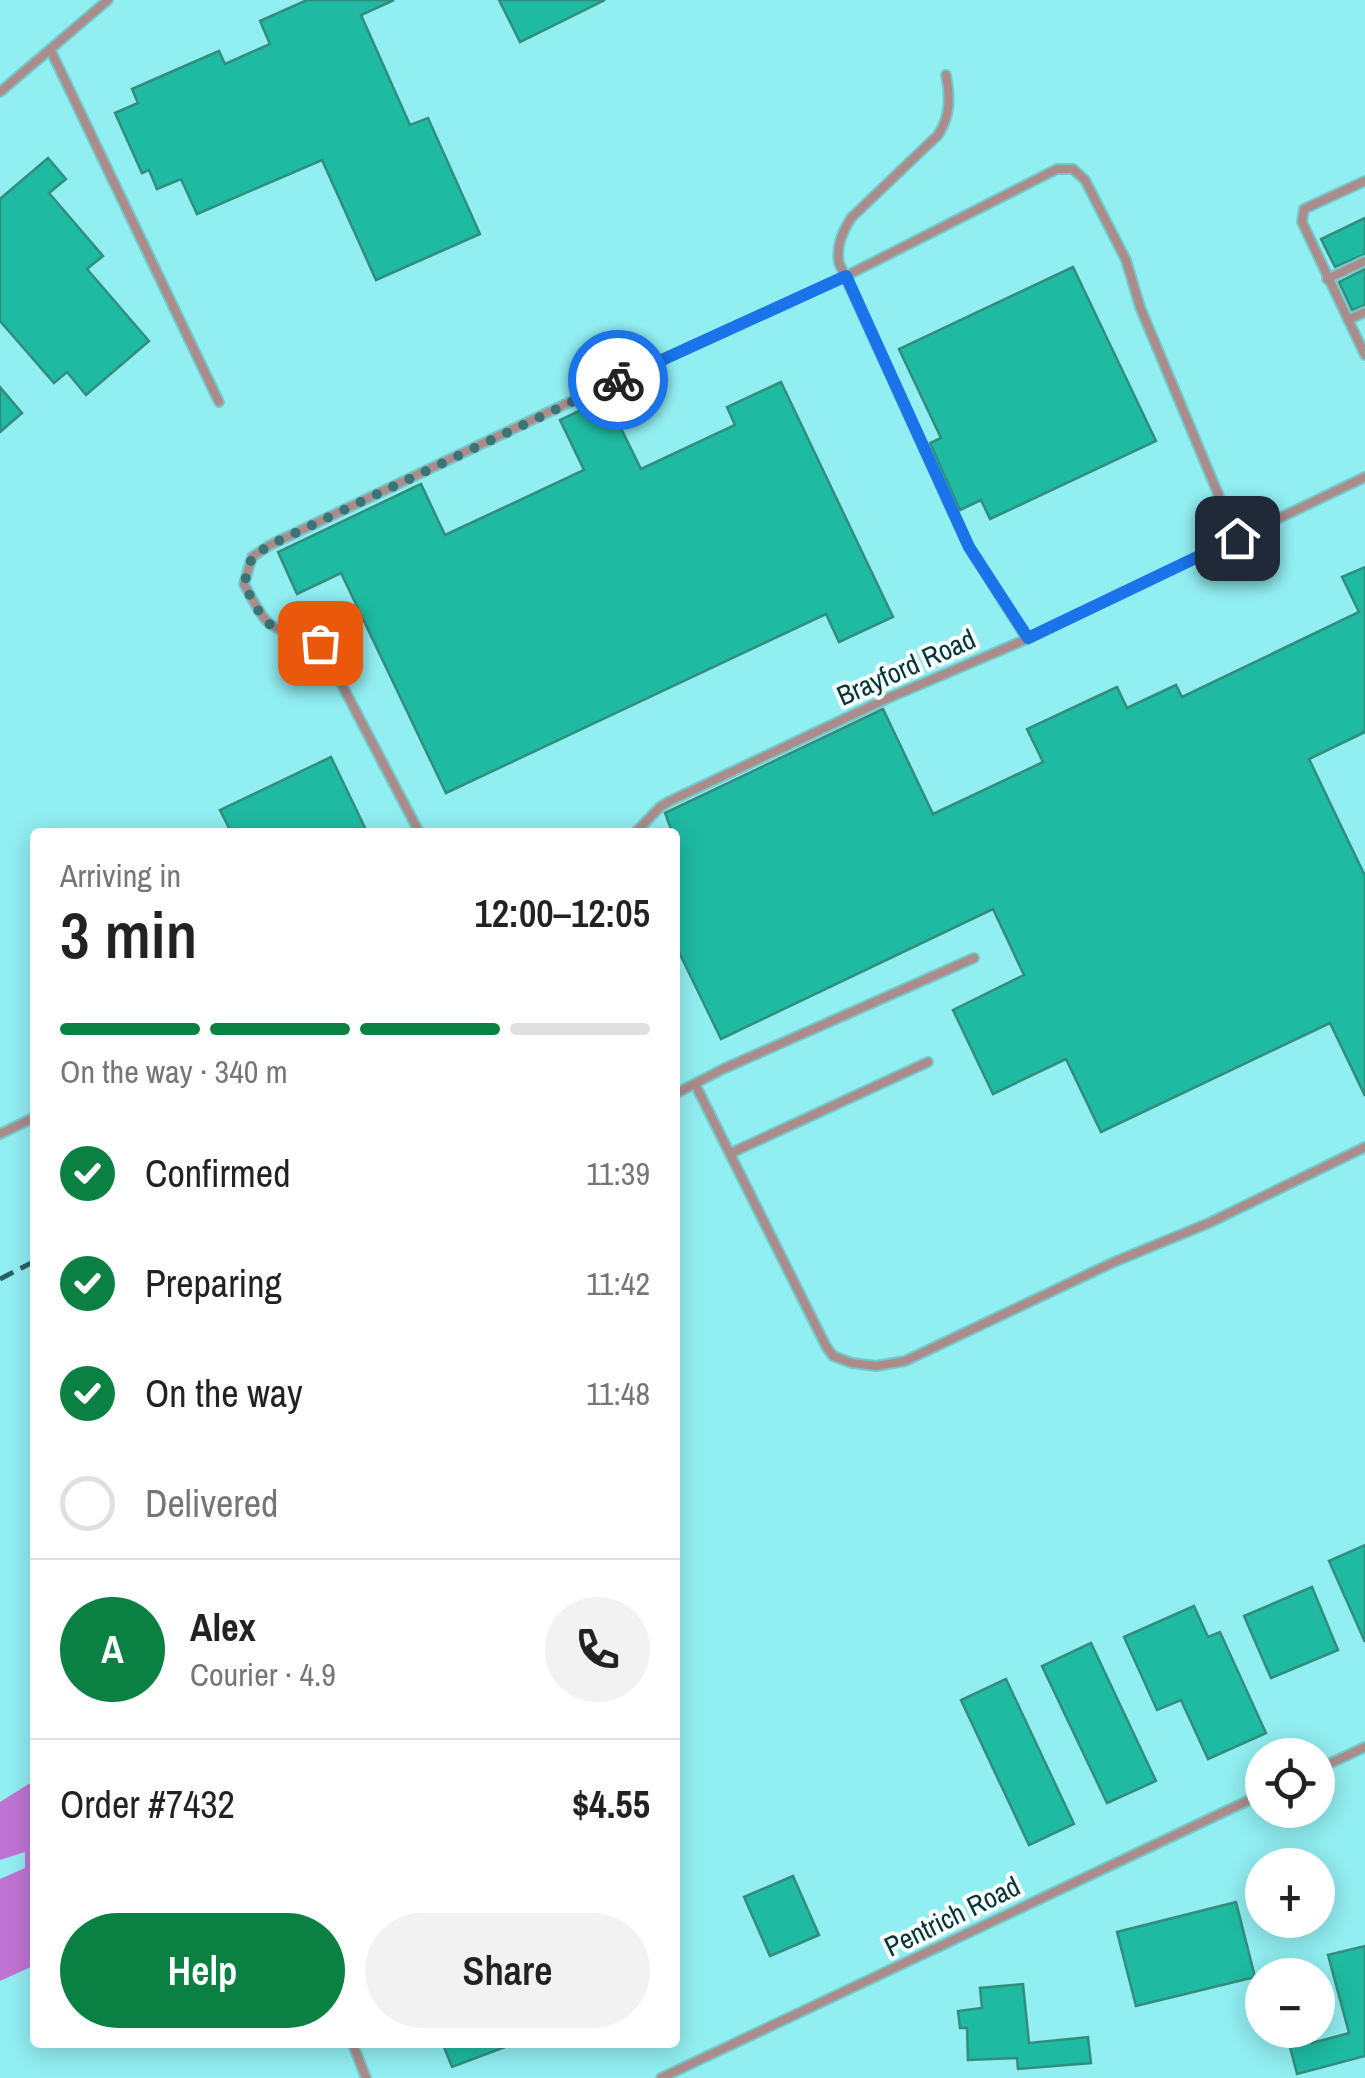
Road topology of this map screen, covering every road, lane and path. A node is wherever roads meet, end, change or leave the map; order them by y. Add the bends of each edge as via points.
1 (108, 0) edge
2 (50, 48) junction
3 (946, 75) dead end
4 (0, 92) edge
5 (1365, 181) edge
6 (1365, 261) edge
7 (846, 276) junction
8 (1328, 279) junction
9 (1365, 312) edge
10 (1348, 320) junction
11 (1365, 355) edge
12 (220, 402) dead end
13 (1365, 477) edge
14 (1237, 538) junction
15 (1028, 638) junction
16 (417, 828) edge
17 (640, 828) edge
18 (974, 958) dead end
19 (928, 1062) dead end
20 (695, 1084) junction
21 (680, 1092) edge
22 (30, 1120) edge
23 (0, 1134) edge
24 (1365, 1147) edge
25 (731, 1152) junction
26 (1365, 1748) edge
27 (1335, 1761) edge
28 (1245, 1802) edge
29 (354, 2048) edge
30 (366, 2078) edge
31 (661, 2078) edge

1 - 2 lane
2 - 4 lane
2 - 12 lane
3 - 7 lane via 950,103 938,135 842,233 838,252
5 - 8 lane via 1304,209 1304,232
6 - 8 lane
7 - 14 lane via 1038,177 1066,168 1080,174 1126,260
7 - 15 lane via 969,547
7 - 16 lane via 252,557 244,584 263,620 320,643
8 - 10 lane
9 - 10 lane
10 - 11 lane
13 - 14 lane, Brayford Road
14 - 15 lane, Brayford Road
15 - 17 lane, Brayford Road via 670,801
18 - 20 lane
19 - 25 lane
20 - 21 lane
20 - 25 lane
22 - 23 lane
24 - 25 lane via 905,1361 876,1366 842,1361 826,1346
26 - 27 lane
28 - 31 lane, Pentrich Road
29 - 30 lane

